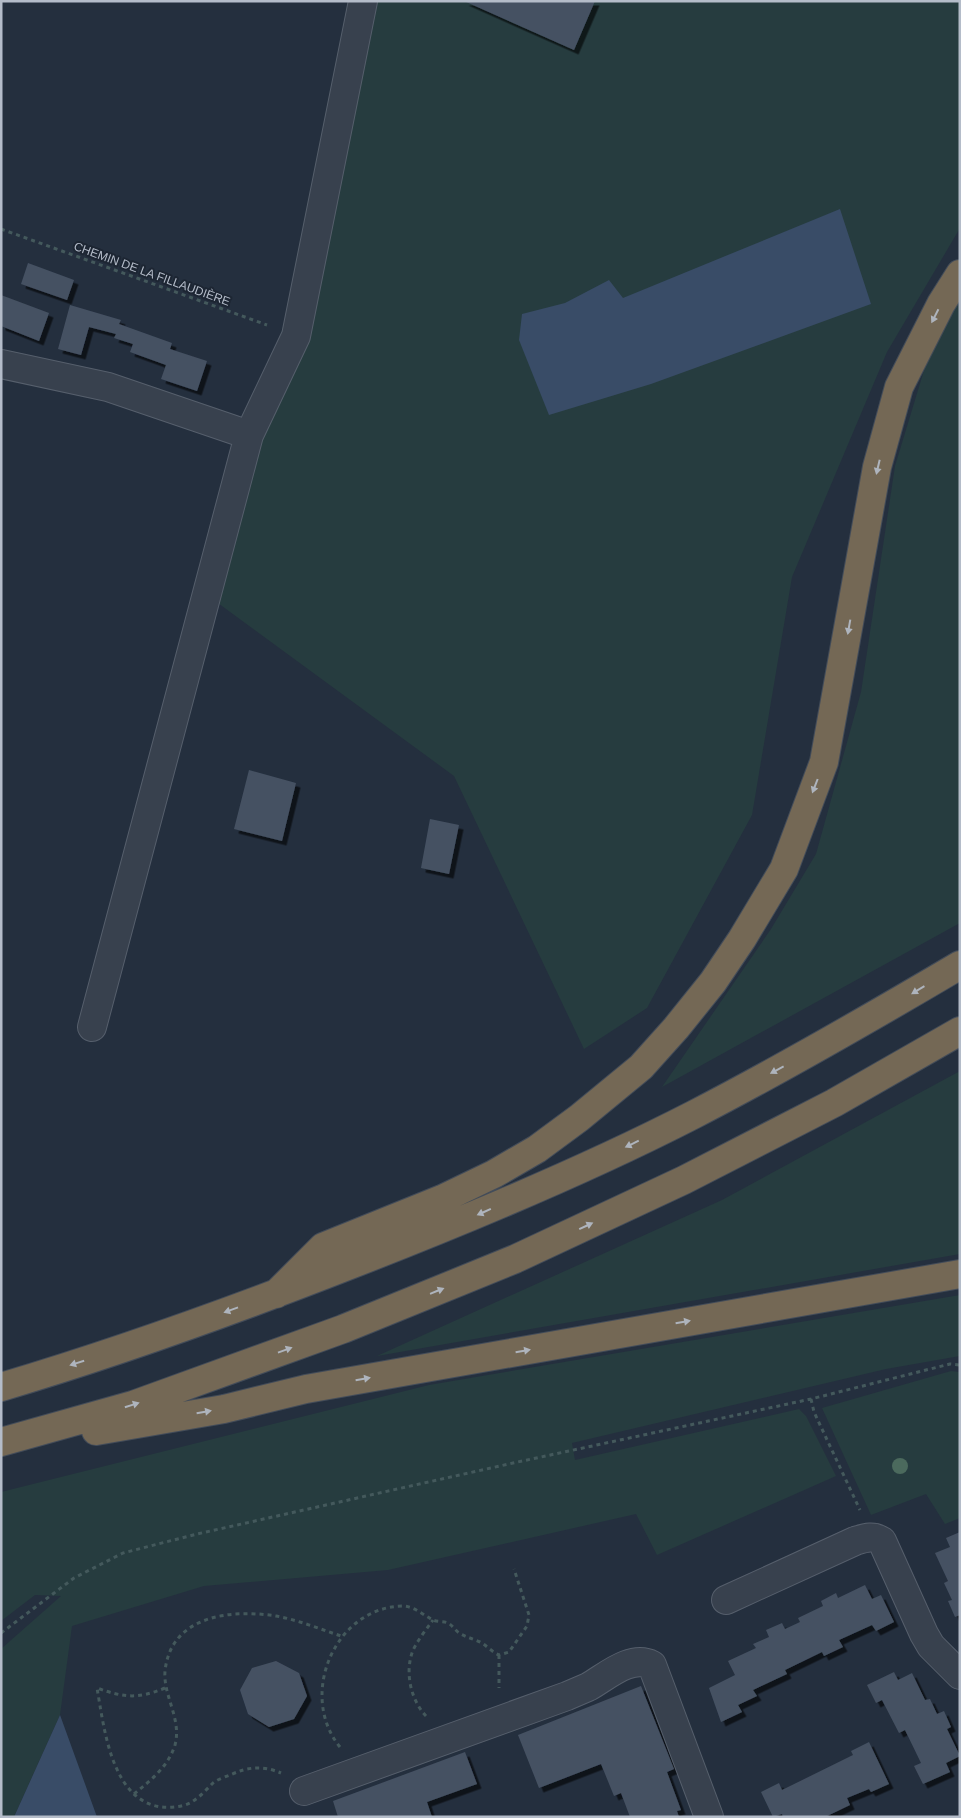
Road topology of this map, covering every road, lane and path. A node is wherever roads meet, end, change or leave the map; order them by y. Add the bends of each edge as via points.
1 (363, 1) edge
2 (1, 229) edge
3 (960, 274) edge
4 (296, 336) junction
5 (1, 364) edge
6 (249, 435) junction
7 (960, 965) edge
8 (92, 1027) dead end
9 (960, 1031) edge
10 (960, 1274) edge
11 (276, 1294) junction
12 (960, 1365) edge
13 (1, 1386) edge
14 (811, 1399) junction
15 (1, 1442) edge
16 (1, 1448) edge
17 (868, 1537) junction
18 (514, 1569) dead end
19 (726, 1600) dead end
20 (433, 1620) junction
21 (1, 1633) edge
22 (341, 1636) junction
23 (960, 1674) edge
24 (165, 1688) junction
25 (448, 1739) junction
26 (356, 1772) junction
27 (304, 1791) joint
28 (134, 1794) junction
29 (709, 1817) edge

1 - 4 street
2 - 4 path, CHEMIN DE LA FILLAUDIÈRE
3 -> 11 highway via 941,304 899,388 877,467 824,762 784,868 742,939 676,1028 641,1067 579,1118 537,1149 494,1174 323,1247
4 - 6 street
5 - 6 street via 108,387
6 - 8 street
7 -> 11 highway via 795,1060 674,1124 463,1221
15 -> 9 highway via 133,1405 343,1329 515,1259 684,1180 834,1103
16 -> 10 highway via 224,1409 306,1389
11 -> 13 highway via 124,1348
12 - 14 path via 950,1364
14 - 17 path via 814,1412 864,1519
14 - 21 path via 197,1534 123,1554 74,1578
17 - 19 street via 854,1540
17 - 23 street via 882,1541 931,1646
18 - 20 path via 529,1615 527,1626 509,1652 499,1655 482,1643 470,1640 447,1622
20 - 22 path via 422,1612 403,1606 381,1610 357,1622
20 - 25 path via 412,1652 410,1683 421,1710 444,1728
22 - 24 path via 277,1616 230,1614 210,1618 191,1626 168,1653
22 - 26 path via 324,1668 322,1704 325,1723
24 - 28 path via 174,1713 175,1744 168,1762 156,1777
24 - 28 path via 132,1697 97,1688 109,1750 118,1774
25 - 26 street
25 - 29 street via 574,1693 631,1664 647,1662 655,1672
26 - 27 street
27 - 28 path via 290,1777 268,1768 246,1768 215,1781 189,1804 169,1808 150,1806

